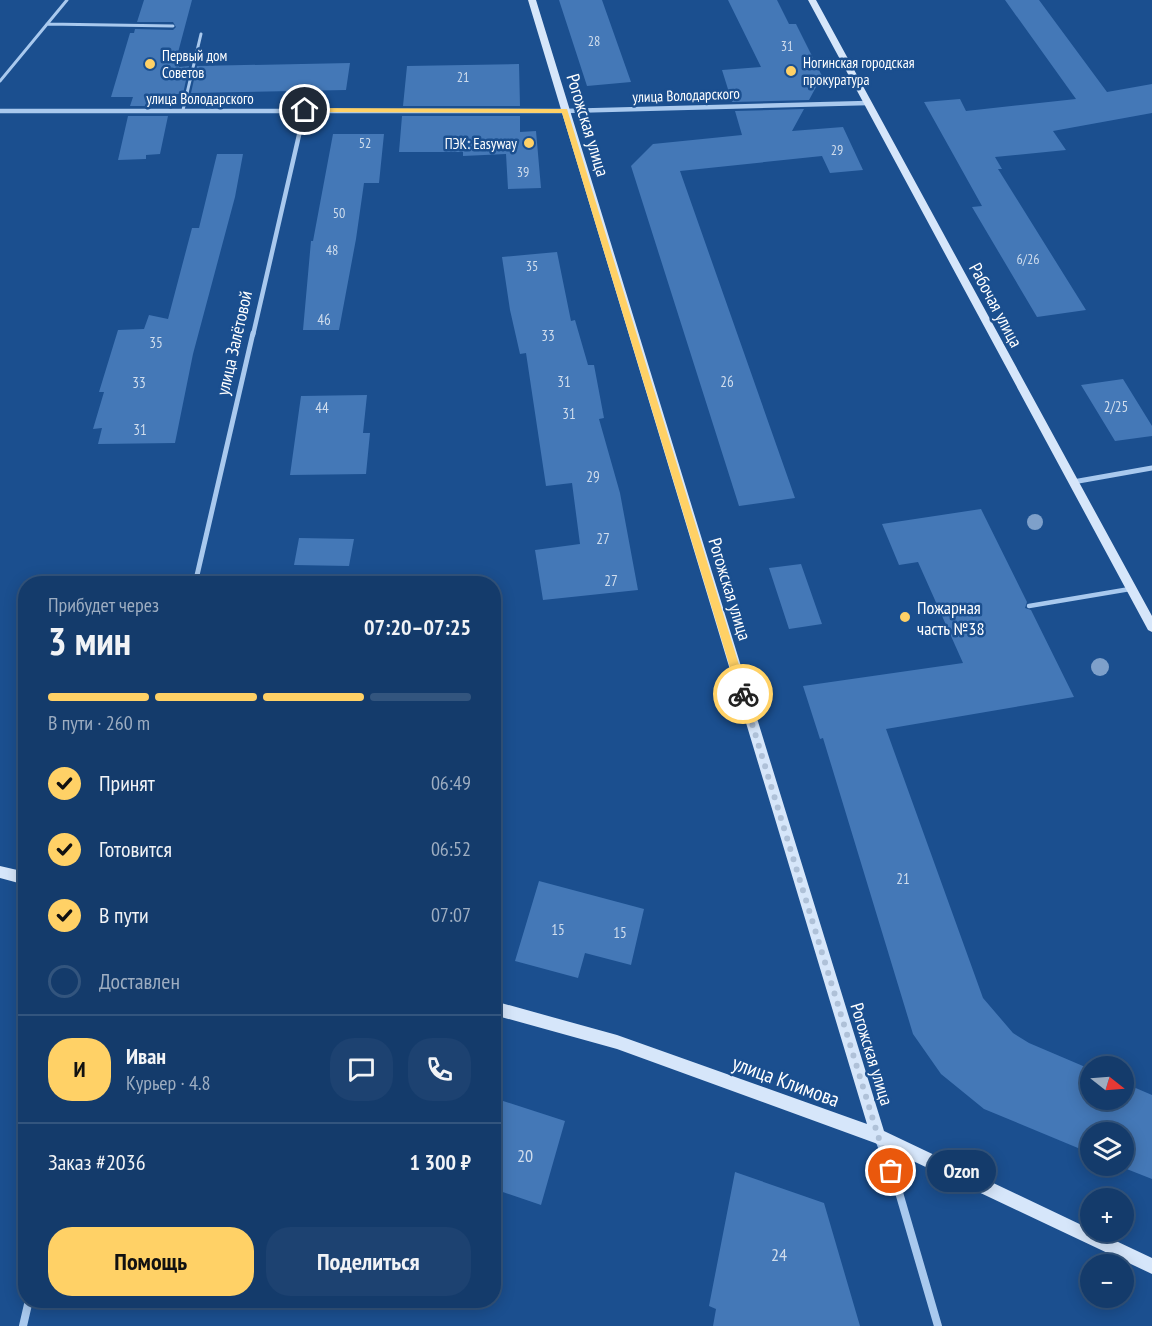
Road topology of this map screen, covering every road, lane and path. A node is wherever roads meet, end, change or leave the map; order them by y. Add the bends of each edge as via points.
1 (67, 0) edge
2 (532, 0) edge
3 (812, 0) edge
4 (47, 24) junction
5 (173, 26) dead end
6 (201, 34) dead end
7 (0, 81) edge
8 (868, 103) junction
9 (183, 110) junction
10 (305, 110) junction
11 (0, 111) edge
12 (565, 111) junction
13 (1152, 468) edge
14 (1073, 482) junction
15 (197, 576) edge
16 (1131, 588) junction
17 (1029, 606) dead end
18 (1152, 627) edge
19 (0, 872) edge
20 (18, 877) edge
21 (501, 1010) edge
22 (878, 1136) junction
23 (1152, 1266) edge
24 (27, 1308) edge
25 (23, 1326) edge
26 (938, 1326) edge

1 - 4 lane
2 - 12 main road, Рогожская улица
3 - 8 main road, Рабочая улица
4 - 5 lane
4 - 7 lane
6 - 9 lane
8 - 12 street, улица Володарского
8 - 14 main road, Рабочая улица
9 - 10 street, улица Володарского
9 - 11 street, улица Володарского
10 - 12 street, улица Володарского
10 - 15 street, улица Залётовой
12 - 22 main road, Рогожская улица
13 - 14 street
14 - 16 main road, Рабочая улица
16 - 17 lane
16 - 18 main road, Рабочая улица
19 - 20 main road
21 - 22 main road, улица Климова via 617,1042
22 - 23 main road, улица Климова
22 - 26 street, Рогожская улица via 898,1189
24 - 25 street

